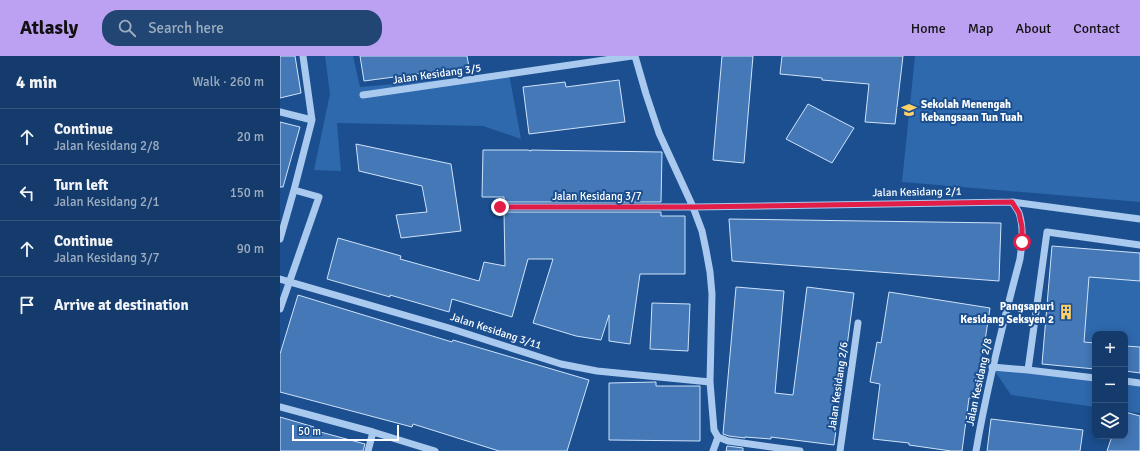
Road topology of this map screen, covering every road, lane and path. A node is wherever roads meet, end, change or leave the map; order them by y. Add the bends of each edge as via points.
1 (303, 56) edge
2 (634, 56) edge
3 (363, 96) dead end
4 (280, 112) edge
5 (312, 120) junction
6 (294, 190) junction
7 (1012, 202) junction
8 (500, 207) dead end
9 (693, 207) junction
10 (1140, 219) edge
11 (280, 239) edge
12 (1140, 245) edge
13 (280, 279) edge
14 (289, 282) junction
15 (280, 309) edge
16 (858, 323) dead end
17 (992, 367) junction
18 (1028, 370) junction
19 (1092, 378) edge
20 (1128, 381) edge
21 (710, 382) junction
22 (1140, 383) edge
23 (280, 407) edge
24 (373, 432) junction
25 (718, 437) junction
26 (368, 451) edge
27 (435, 451) edge
28 (713, 451) edge
29 (800, 451) edge
30 (840, 451) edge
31 (976, 451) edge

1 - 5 street
2 - 3 street, Jalan Kesidang 3/5
2 - 9 street via 660,133
4 - 5 street
5 - 6 street
6 - 11 street
6 - 14 street via 318,197
7 - 9 street, Jalan Kesidang 2/1
7 - 10 street, Jalan Kesidang 2/1
7 - 17 street, Jalan Kesidang 2/8 via 1019,213 1022,227 1020,259
8 - 9 street, Jalan Kesidang 3/7
9 - 21 street via 702,231 710,272
12 - 18 street via 1047,232
13 - 14 street, Jalan Kesidang 3/11
14 - 15 street
14 - 21 street, Jalan Kesidang 3/11 via 449,328 561,364 597,371
16 - 30 street, Jalan Kesidang 2/6
17 - 18 street
17 - 31 street, Jalan Kesidang 2/8
18 - 19 street
20 - 22 street
21 - 25 street via 714,430
23 - 24 street
24 - 26 street
24 - 27 street
25 - 28 street
25 - 29 street via 728,441

